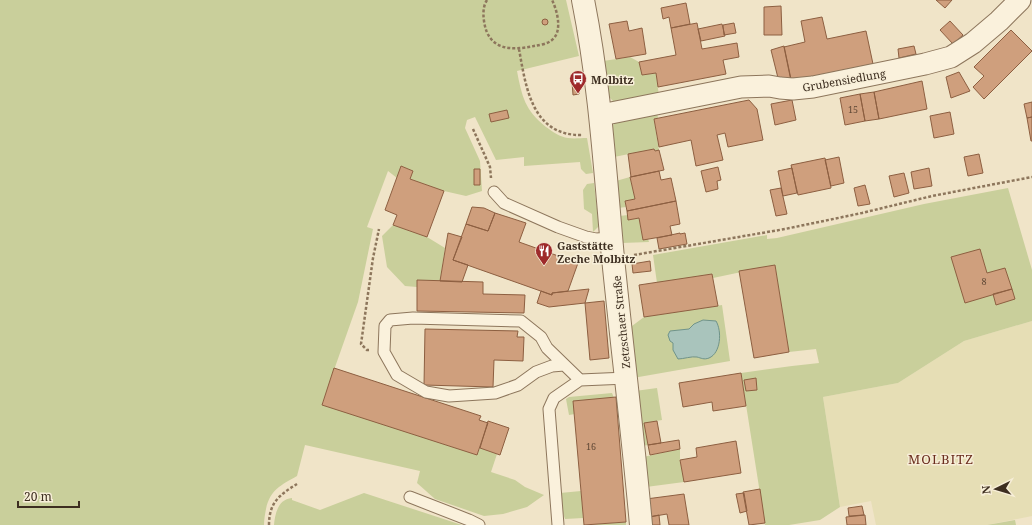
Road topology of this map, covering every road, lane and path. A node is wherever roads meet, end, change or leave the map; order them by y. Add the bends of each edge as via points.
1 (487, 0) edge
2 (552, 0) edge
3 (583, 0) edge
4 (1020, 0) edge
5 (1023, 0) edge
6 (1032, 4) edge
7 (519, 49) junction
8 (602, 124) junction
9 (473, 129) dead end
10 (1032, 177) edge
11 (494, 192) joint
12 (379, 230) dead end
13 (612, 248) junction
14 (384, 352) junction
15 (564, 365) junction
16 (627, 378) junction
17 (580, 380) junction
18 (297, 484) dead end
19 (410, 497) dead end
20 (269, 525) edge
21 (479, 525) edge
22 (558, 525) edge
23 (641, 525) edge

1 - 7 path via 483,16 491,39 503,48
2 - 7 path via 558,21 555,38 550,42
3 - 8 street, Zetzschaer Straße
4 - 8 street, Grubensiedlung via 999,22 951,57 813,87 741,87
5 - 6 street
7 - 8 path via 532,104 541,119 560,132 575,135
8 - 13 street, Zetzschaer Straße
9 - 11 path via 490,167
10 - 13 path via 932,196 785,229 648,253
11 - 13 lane via 504,204 558,227 596,239
12 - 14 path via 361,344 367,350
13 - 16 street, Zetzschaer Straße
14 - 15 lane via 397,375 426,392 449,396 496,394 518,385 536,372
14 - 15 lane via 385,326 390,320 413,318 521,321 541,337 547,348
15 - 17 lane
16 - 17 lane
16 - 23 street, Zetzschaer Straße
17 - 22 lane via 554,398 549,409
18 - 20 path via 278,498 272,508
19 - 21 lane

